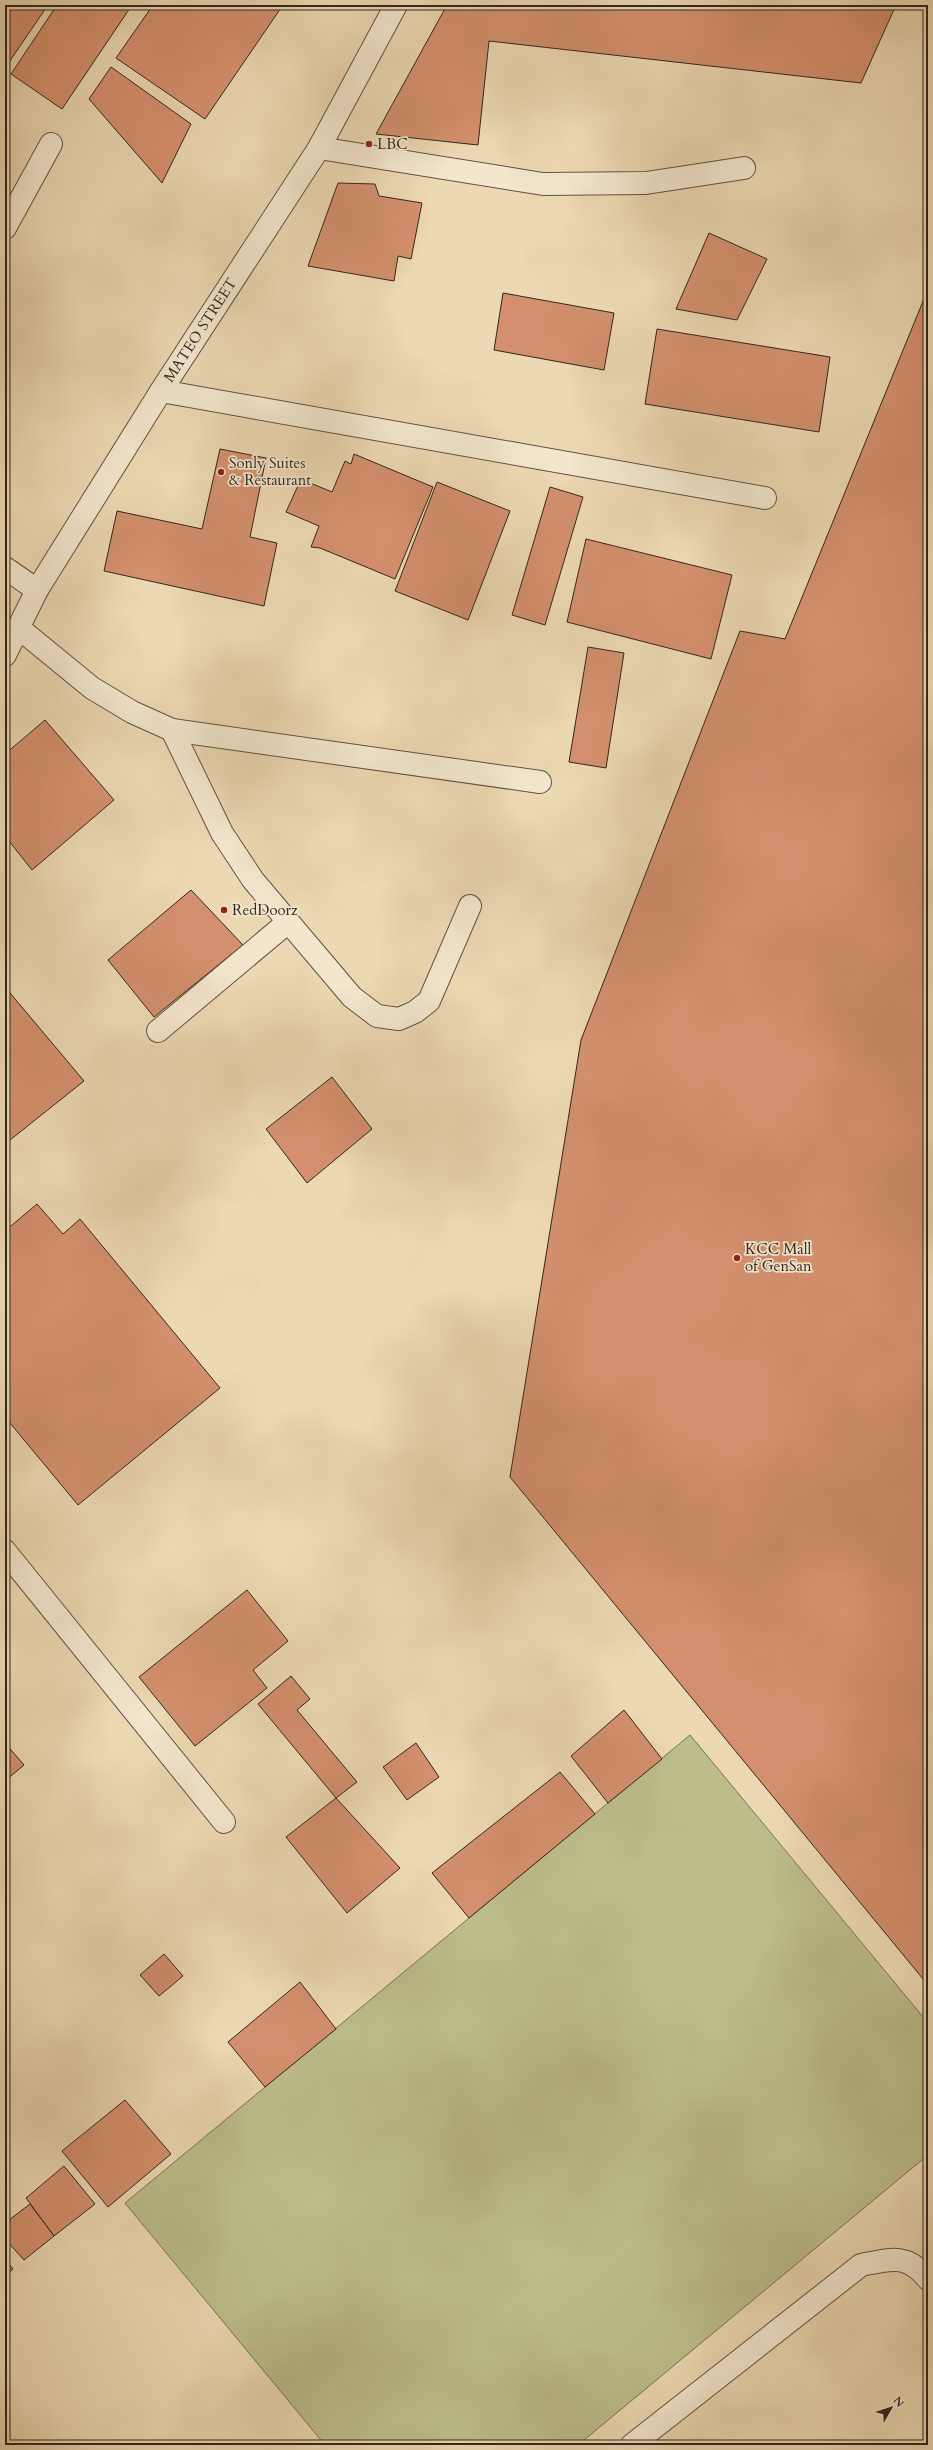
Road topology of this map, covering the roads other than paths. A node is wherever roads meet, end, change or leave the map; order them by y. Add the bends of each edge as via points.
1 (396, 5) edge
2 (51, 144) dead end
3 (319, 148) junction
4 (744, 168) dead end
5 (5, 228) edge
6 (160, 391) junction
7 (765, 498) dead end
8 (5, 568) edge
9 (38, 590) junction
10 (20, 629) junction
11 (5, 655) edge
12 (172, 730) junction
13 (540, 782) dead end
14 (470, 906) dead end
15 (288, 922) junction
16 (158, 1031) dead end
17 (5, 1551) edge
18 (224, 1822) dead end
19 (928, 2279) edge
20 (632, 2445) edge

1 - 3 street, MATEO STREET
2 - 5 street
3 - 4 street via 543,184 646,183
3 - 6 street, MATEO STREET
6 - 7 street
6 - 9 street, MATEO STREET
8 - 9 street
9 - 10 street, MATEO STREET
10 - 11 street, MATEO STREET
10 - 12 street via 92,688 132,712
12 - 13 street
12 - 15 street via 222,833 253,880
14 - 15 street via 429,1001 415,1012 399,1019 377,1016 352,997
15 - 16 street
17 - 18 street
19 - 20 street via 919,2267 901,2258 861,2265

